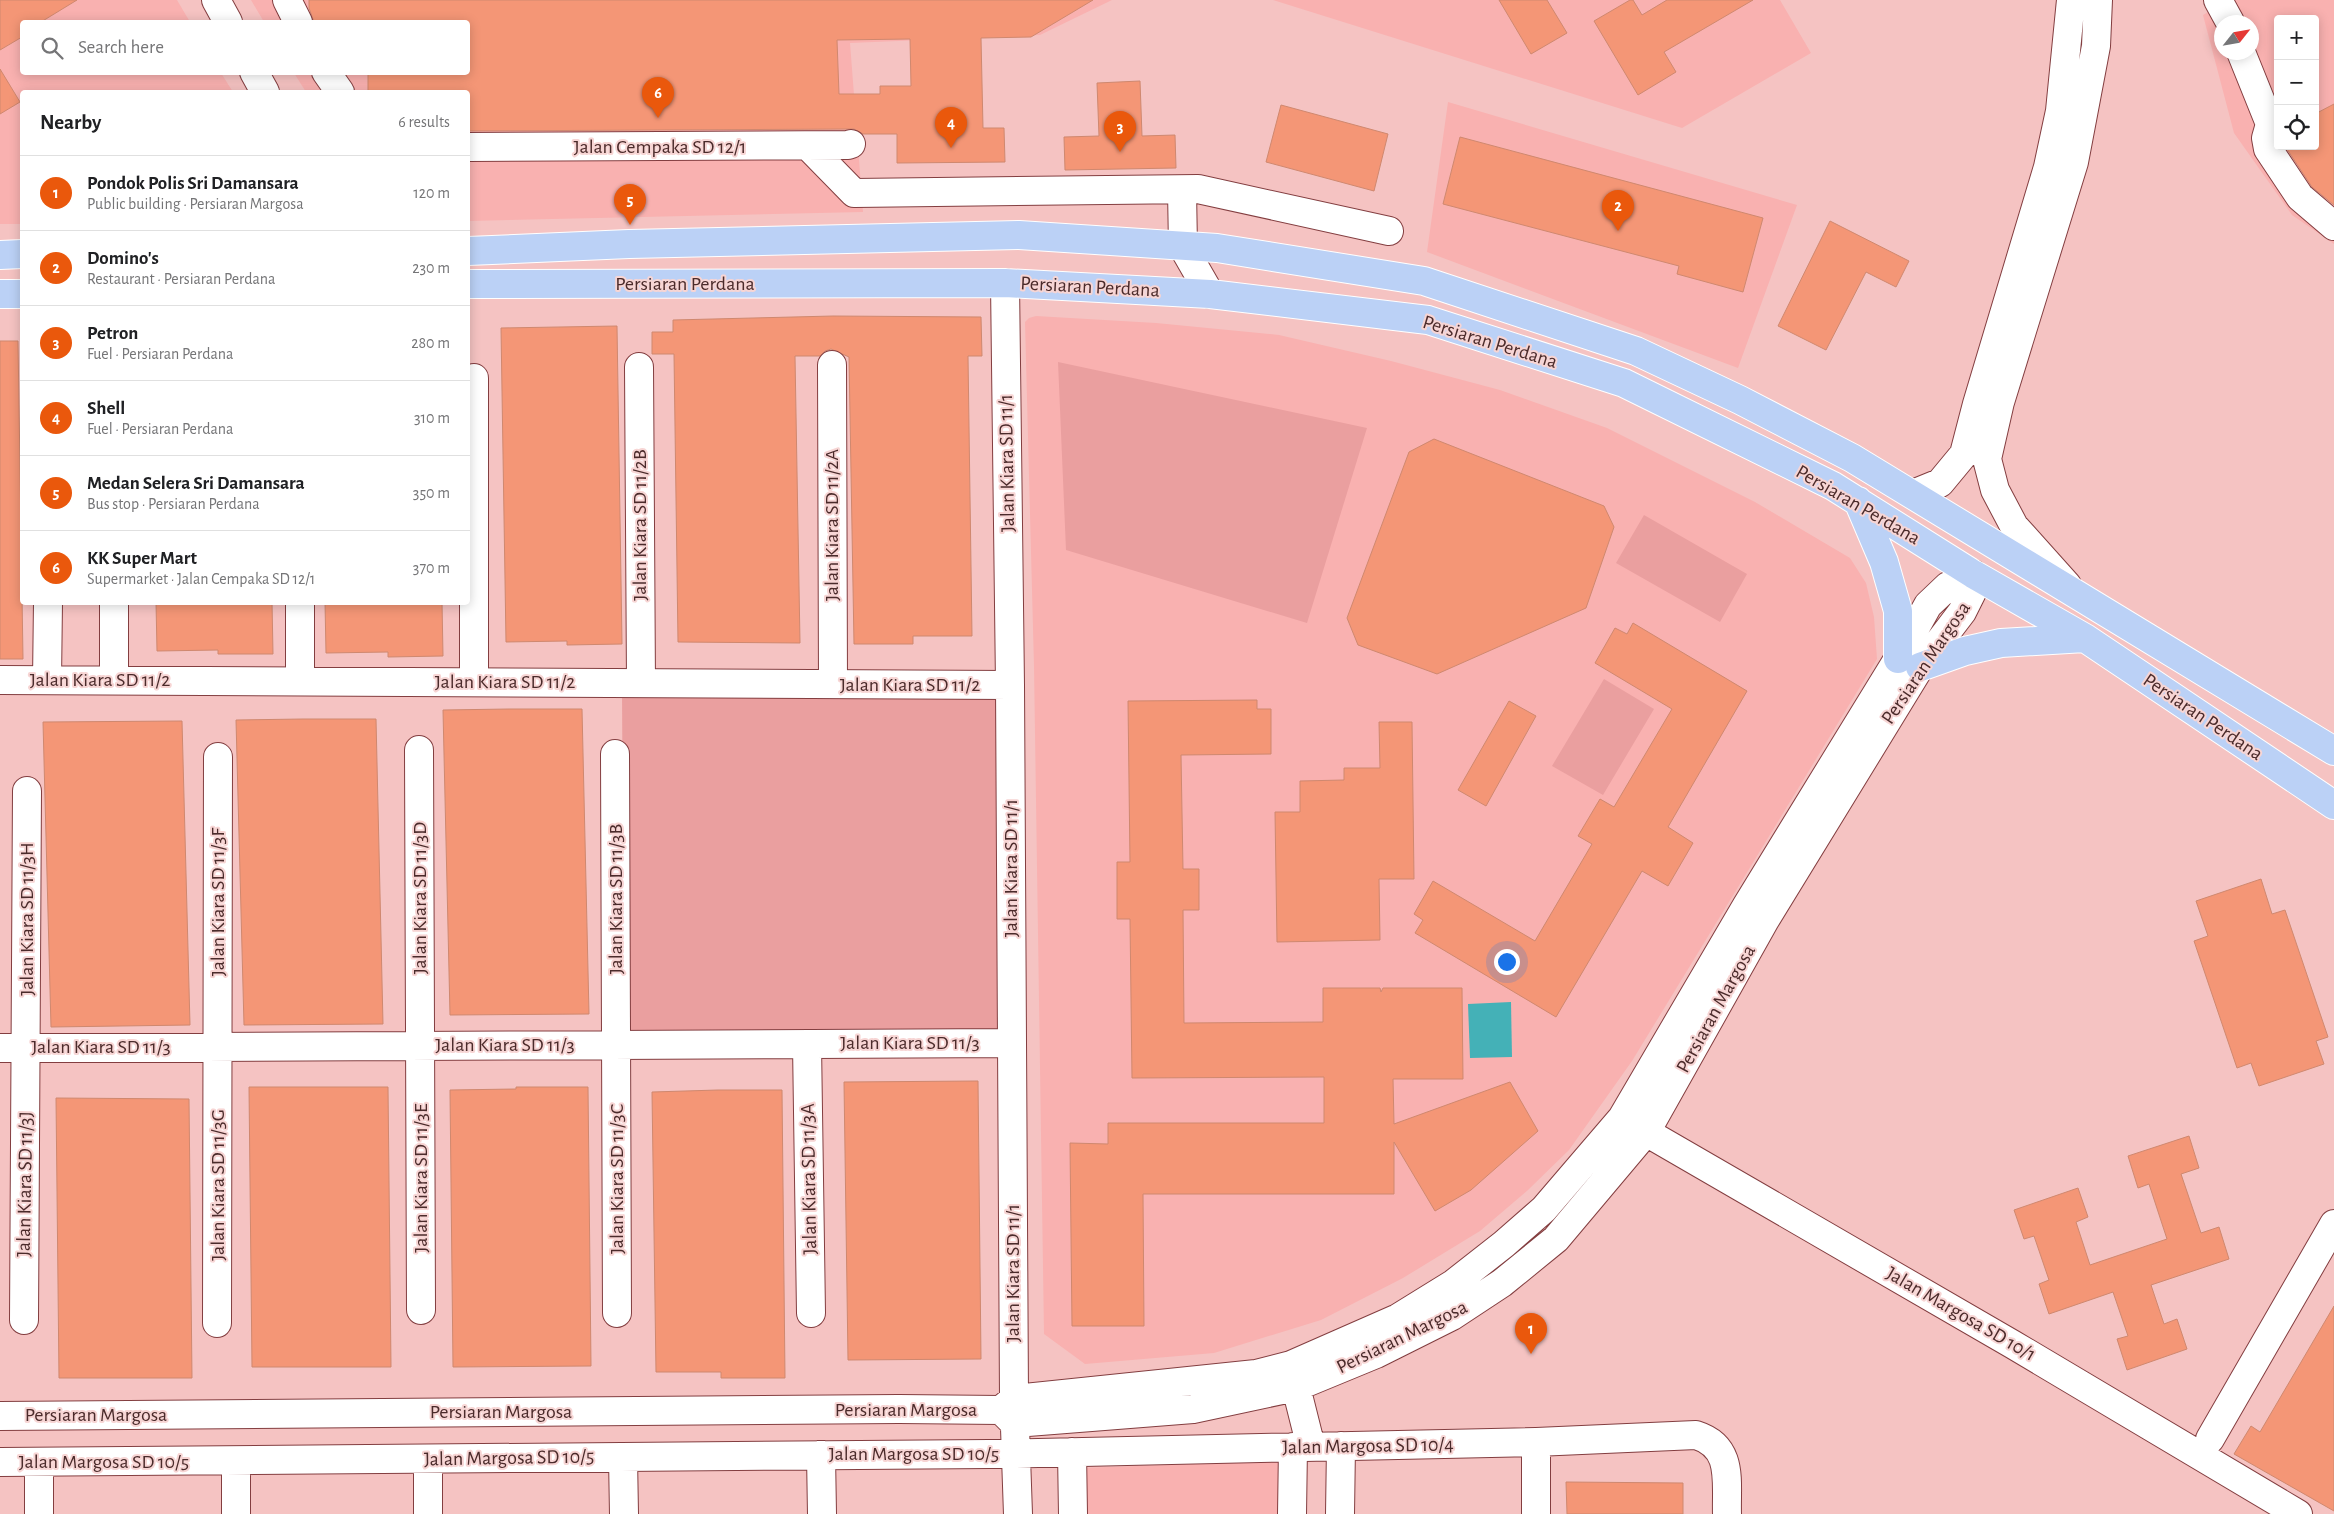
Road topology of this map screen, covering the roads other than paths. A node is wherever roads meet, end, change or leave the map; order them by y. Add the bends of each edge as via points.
1 (216, 0) edge
2 (287, 0) edge
3 (2071, 0) edge
4 (2098, 0) edge
5 (2218, 0) edge
6 (2226, 15) edge
7 (227, 20) edge
8 (297, 20) edge
9 (2244, 60) edge
10 (256, 75) edge
11 (328, 75) edge
12 (264, 90) edge
13 (339, 90) edge
14 (851, 144) dead end
15 (808, 146) junction
16 (470, 147) edge
17 (1182, 190) junction
18 (2334, 226) edge
19 (1389, 231) dead end
20 (1183, 248) junction
21 (470, 251) edge
22 (20, 254) edge
23 (0, 255) edge
24 (1005, 283) junction
25 (470, 284) edge
26 (0, 294) edge
27 (20, 294) edge
28 (1210, 294) junction
29 (832, 365) dead end
30 (639, 367) dead end
31 (474, 378) dead end
32 (1913, 494) junction
33 (1858, 501) junction
34 (1956, 521) junction
35 (2031, 565) junction
36 (1973, 574) junction
37 (2071, 590) junction
38 (48, 605) edge
39 (114, 605) edge
40 (300, 605) edge
41 (2085, 638) junction
42 (1909, 663) junction
43 (0, 680) edge
44 (47, 680) junction
45 (114, 680) junction
46 (300, 682) junction
47 (474, 682) junction
48 (642, 683) junction
49 (833, 684) junction
50 (1010, 685) junction
51 (419, 750) dead end
52 (2334, 751) edge
53 (615, 754) dead end
54 (218, 757) dead end
55 (27, 791) dead end
56 (2334, 805) edge
57 (1011, 1043) junction
58 (806, 1044) junction
59 (616, 1045) junction
60 (421, 1046) junction
61 (218, 1047) junction
62 (13, 1048) edge
63 (1622, 1118) junction
64 (1646, 1132) junction
65 (2334, 1224) edge
66 (421, 1310) dead end
67 (617, 1313) dead end
68 (811, 1313) dead end
69 (24, 1320) dead end
70 (217, 1323) dead end
71 (1294, 1376) junction
72 (1010, 1411) junction
73 (0, 1416) edge
74 (2210, 1439) dead end
75 (1536, 1442) junction
76 (1341, 1446) junction
77 (1302, 1447) junction
78 (1072, 1452) junction
79 (1017, 1454) junction
80 (822, 1455) junction
81 (623, 1457) junction
82 (428, 1459) junction
83 (236, 1460) junction
84 (0, 1462) edge
85 (39, 1462) junction
86 (39, 1514) edge
87 (236, 1514) edge
88 (428, 1514) edge
89 (624, 1514) edge
90 (822, 1514) edge
91 (1018, 1514) edge
92 (1073, 1514) edge
93 (1292, 1514) edge
94 (1340, 1514) edge
95 (1536, 1514) edge
96 (1727, 1514) edge
97 (2298, 1514) edge

1 - 7 street
2 - 8 street
3 - 32 street via 2060,110 2048,167 1964,454 1940,483
4 - 37 street via 2096,46 2074,162 2000,402 1987,459 1995,490 2014,526
5 - 6 street
9 - 18 street via 2270,124 2266,138 2268,149 2300,197
10 - 12 street
11 - 13 street
14 - 15 street, Jalan Cempaka SD 12/1
15 - 16 street, Jalan Cempaka SD 12/1
15 - 17 street via 854,193
17 - 19 street via 1198,189
17 - 20 street
20 - 21 main road, Persiaran Perdana via 1019,235
20 - 28 street
20 - 32 main road, Persiaran Perdana via 1216,248 1424,281 1636,351 1740,400 1852,458
22 - 23 main road
24 - 25 main road, Persiaran Perdana
24 - 28 main road, Persiaran Perdana
24 - 50 street, Jalan Kiara SD 11/1
26 - 27 main road
28 - 33 main road, Persiaran Perdana via 1428,320 1624,383
29 - 49 street, Jalan Kiara SD 11/2A
30 - 48 street, Jalan Kiara SD 11/2B
31 - 47 street
32 - 34 main road, Persiaran Perdana
33 - 36 main road, Persiaran Perdana
33 - 42 main road via 1884,562
34 - 35 main road, Persiaran Perdana
34 - 36 main road via 1967,542
35 - 36 main road
35 - 37 main road, Persiaran Perdana
36 - 41 main road, Persiaran Perdana
36 - 42 street, Persiaran Margosa via 1948,586 1928,605
37 - 52 main road, Persiaran Perdana
38 - 44 street
39 - 45 street
40 - 46 street
41 - 42 main road via 2001,643
41 - 56 main road, Persiaran Perdana
42 - 63 street, Persiaran Margosa via 1747,905
42 - 64 street, Persiaran Margosa
43 - 44 street, Jalan Kiara SD 11/2
44 - 45 street, Jalan Kiara SD 11/2
45 - 46 street, Jalan Kiara SD 11/2
46 - 47 street, Jalan Kiara SD 11/2
47 - 48 street, Jalan Kiara SD 11/2
48 - 49 street, Jalan Kiara SD 11/2
49 - 50 street, Jalan Kiara SD 11/2
50 - 57 street, Jalan Kiara SD 11/1
51 - 60 street, Jalan Kiara SD 11/3D
53 - 59 street, Jalan Kiara SD 11/3B
54 - 61 street, Jalan Kiara SD 11/3F
55 - 62 street, Jalan Kiara SD 11/3H
57 - 58 street, Jalan Kiara SD 11/3
57 - 72 street, Jalan Kiara SD 11/1
58 - 59 street, Jalan Kiara SD 11/3
58 - 68 street, Jalan Kiara SD 11/3A
59 - 60 street, Jalan Kiara SD 11/3
59 - 67 street, Jalan Kiara SD 11/3C
60 - 61 street, Jalan Kiara SD 11/3
60 - 66 street, Jalan Kiara SD 11/3E
61 - 62 street, Jalan Kiara SD 11/3
61 - 70 street, Jalan Kiara SD 11/3G
62 - 69 street, Jalan Kiara SD 11/3J
63 - 64 street, Jalan Margosa SD 10/1
63 - 71 street, Persiaran Margosa via 1544,1209 1504,1244 1453,1284
64 - 71 street, Persiaran Margosa via 1556,1239 1502,1283 1452,1316 1376,1354
64 - 97 street, Jalan Margosa SD 10/1
65 - 74 street
71 - 72 street, Persiaran Margosa via 1256,1374
71 - 77 street
72 - 73 street, Persiaran Margosa via 898,1409
72 - 79 street, Jalan Kiara SD 11/1
75 - 76 street, Jalan Margosa SD 10/4
75 - 95 street
75 - 96 street, Jalan Margosa SD 10/4 via 1696,1435 1715,1444 1725,1464
76 - 77 street, Jalan Margosa SD 10/4
76 - 94 street
77 - 78 street, Jalan Margosa SD 10/4
77 - 93 street
78 - 79 street, Jalan Margosa SD 10/4
78 - 92 street
79 - 80 street, Jalan Margosa SD 10/5
79 - 91 street, Jalan Kiara SD 11/1
80 - 81 street, Jalan Margosa SD 10/5
80 - 90 street
81 - 82 street, Jalan Margosa SD 10/5
81 - 89 street
82 - 83 street, Jalan Margosa SD 10/5
82 - 88 street
83 - 85 street, Jalan Margosa SD 10/5
83 - 87 street
84 - 85 street, Jalan Margosa SD 10/5
85 - 86 street

